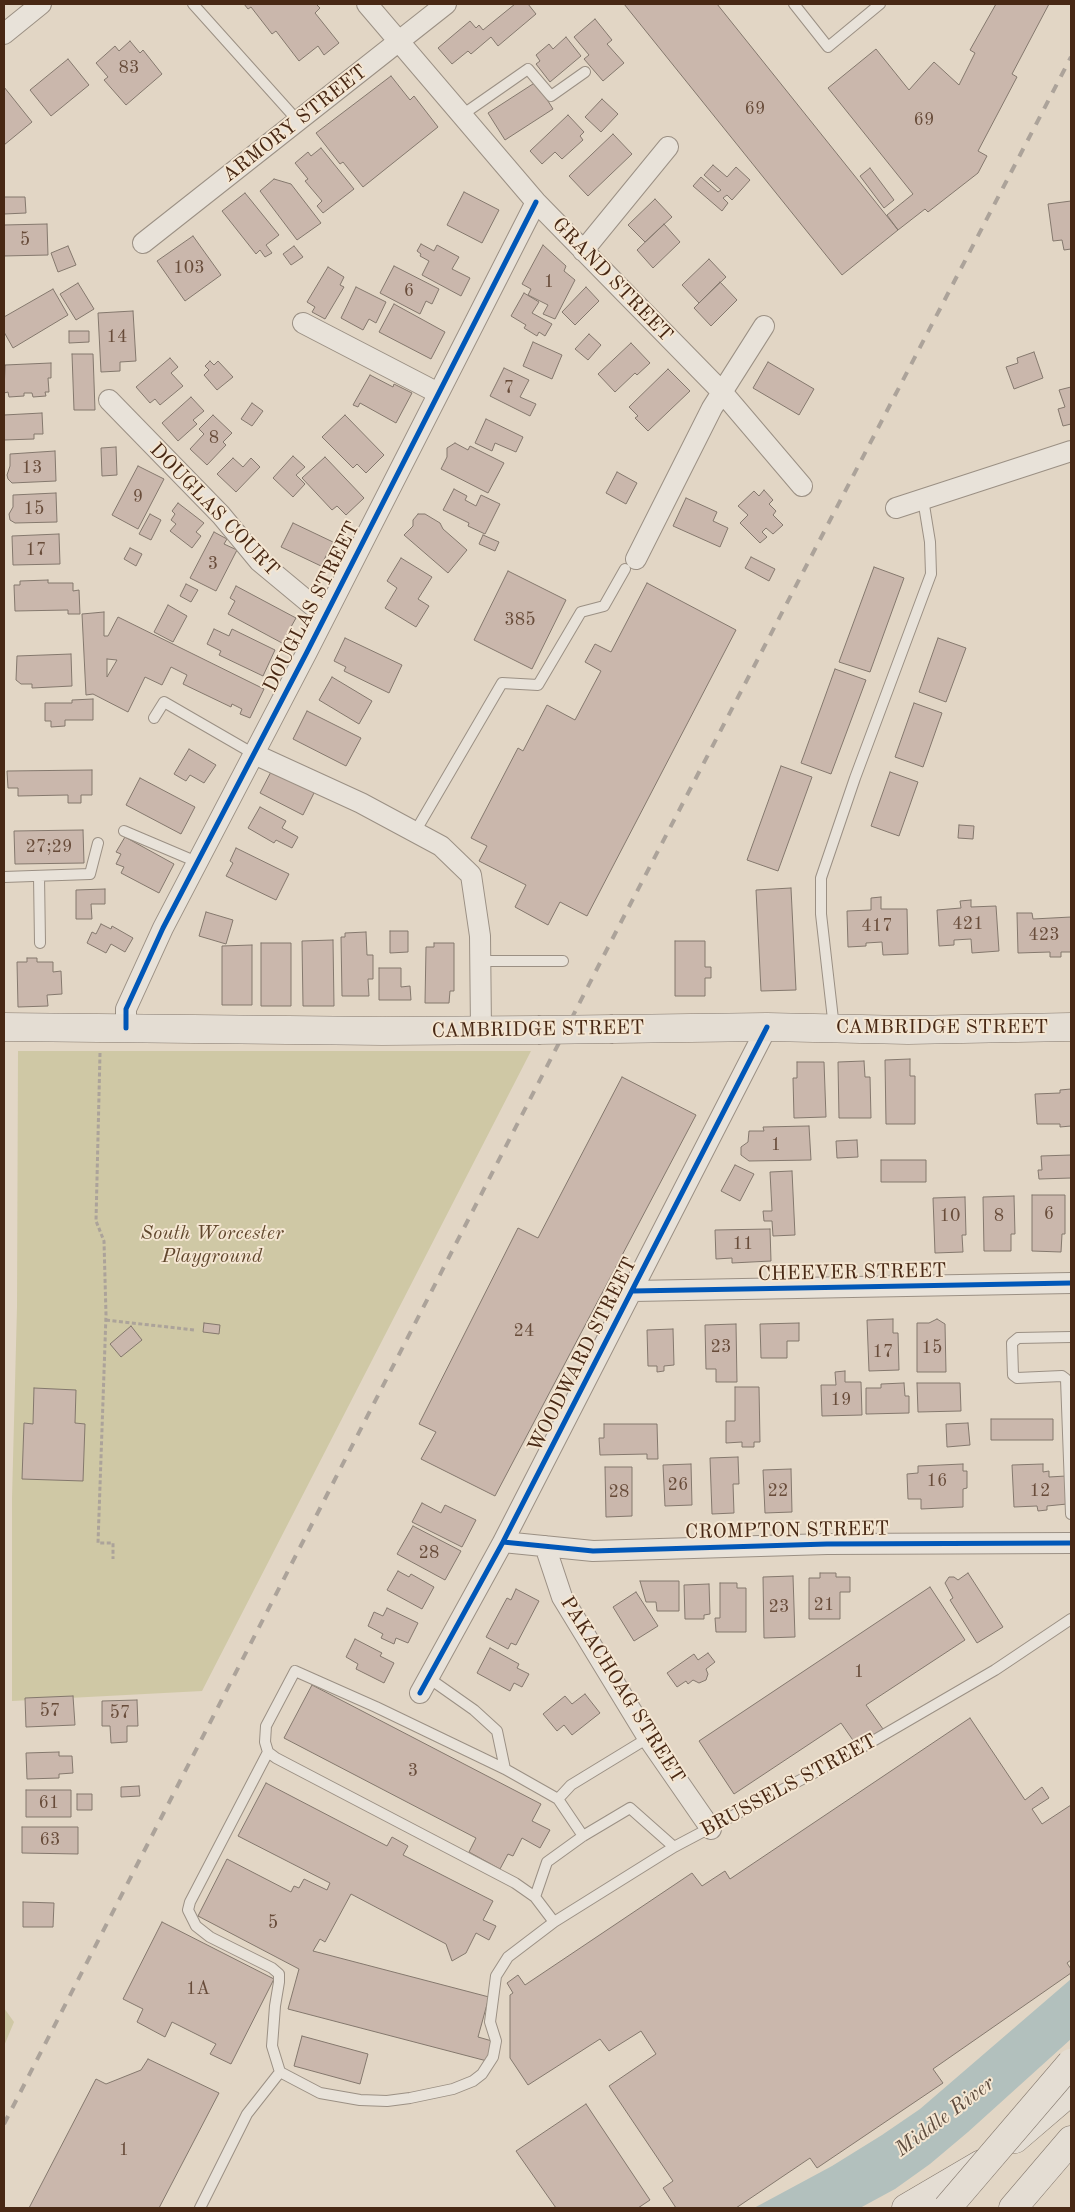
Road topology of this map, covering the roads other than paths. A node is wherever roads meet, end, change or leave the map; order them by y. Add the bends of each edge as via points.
1 (41, 4) edge
2 (193, 4) edge
3 (367, 4) edge
4 (446, 4) edge
5 (794, 4) edge
6 (880, 4) edge
7 (4, 34) edge
8 (399, 43) junction
9 (585, 72) dead end
10 (462, 116) junction
11 (298, 122) junction
12 (668, 147) dead end
13 (536, 202) junction
14 (143, 243) dead end
15 (582, 251) junction
16 (303, 323) dead end
17 (764, 326) dead end
18 (722, 392) junction
19 (438, 393) junction
20 (109, 400) dead end
21 (1071, 450) edge
22 (802, 486) dead end
23 (923, 499) junction
24 (896, 508) dead end
25 (630, 564) joint
26 (324, 615) junction
27 (154, 718) dead end
28 (254, 754) junction
29 (124, 831) dead end
30 (415, 832) junction
31 (98, 843) dead end
32 (197, 862) junction
33 (39, 876) junction
34 (4, 877) edge
35 (40, 943) dead end
36 (480, 961) junction
37 (563, 961) dead end
38 (4, 1028) edge
39 (126, 1028) junction
40 (767, 1028) junction
41 (1071, 1028) edge
42 (834, 1029) junction
43 (481, 1030) junction
44 (1071, 1283) edge
45 (633, 1292) junction
46 (1071, 1337) edge
47 (1071, 1514) edge
48 (503, 1542) junction
49 (1071, 1543) edge
50 (545, 1546) junction
51 (1071, 1619) edge
52 (425, 1686) joint
53 (648, 1738) junction
54 (268, 1752) junction
55 (505, 1769) junction
56 (558, 1799) junction
57 (711, 1829) junction
58 (583, 1836) junction
59 (674, 1847) junction
60 (535, 1897) junction
61 (554, 1922) junction
62 (1071, 2063) edge
63 (280, 2072) junction
64 (1071, 2091) edge
65 (1071, 2140) edge
66 (200, 2208) edge
67 (906, 2208) edge
68 (947, 2208) edge
69 (1013, 2208) edge

1 - 7 street
2 - 11 lane
3 - 8 street, GRAND STREET
4 - 8 street, ARMORY STREET
5 - 6 lane via 828,48
8 - 10 street, GRAND STREET
8 - 11 street, ARMORY STREET
9 - 10 lane via 551,96 528,68
10 - 13 street, GRAND STREET
11 - 14 street, ARMORY STREET
12 - 15 street
13 - 15 street, GRAND STREET
13 - 19 street, DOUGLAS STREET
15 - 18 street, GRAND STREET
16 - 19 street
17 - 18 street
18 - 22 street, GRAND STREET
18 - 25 street
19 - 26 street, DOUGLAS STREET
20 - 26 street, DOUGLAS COURT via 259,561
21 - 23 street
23 - 24 street
23 - 42 lane via 931,574 821,878 821,914
25 - 30 lane via 604,606 581,612 538,685 502,683
26 - 28 street, DOUGLAS STREET
27 - 28 lane via 164,702
28 - 30 street via 361,803
28 - 32 street, DOUGLAS STREET
29 - 32 lane
30 - 36 street via 441,846 471,875 480,936
31 - 33 lane via 90,874
32 - 39 street, DOUGLAS STREET via 126,1009
33 - 34 lane
33 - 35 lane
36 - 37 lane
36 - 43 street
38 - 39 main road, CAMBRIDGE STREET
39 - 43 main road, CAMBRIDGE STREET
40 - 42 main road, CAMBRIDGE STREET
40 - 43 main road, CAMBRIDGE STREET, bridge
40 - 45 street, WOODWARD STREET
41 - 42 main road, CAMBRIDGE STREET
44 - 45 street, CHEEVER STREET
45 - 48 street, WOODWARD STREET
46 - 47 lane via 1018,1338 1012,1343 1013,1374 1017,1378 1062,1376 1066,1379
48 - 50 street, CROMPTON STREET
48 - 52 street, WOODWARD STREET
49 - 50 street, CROMPTON STREET via 827,1544 593,1551
50 - 53 street, PAKACHOAG STREET via 562,1597
51 - 57 lane, BRUSSELS STREET via 995,1670 903,1724
52 - 55 lane via 474,1710 497,1731
53 - 56 lane via 571,1785
53 - 57 street, PAKACHOAG STREET
54 - 55 lane via 266,1726 295,1671
54 - 60 lane via 515,1883
54 - 63 lane via 188,1910 196,1926 210,1937 279,1974 272,2046
55 - 56 lane
56 - 58 lane
57 - 59 lane, BRUSSELS STREET
58 - 59 lane via 630,1808
58 - 60 lane via 547,1862
59 - 61 lane, BRUSSELS STREET
60 - 61 lane
61 - 63 lane, BRUSSELS STREET via 508,1957 496,1976 490,2022 496,2041 493,2057 473,2081 387,2101 360,2100 320,2093
62 - 68 main road, bridge
63 - 66 lane via 247,2114
64 - 67 main road via 980,2164
65 - 69 main road

